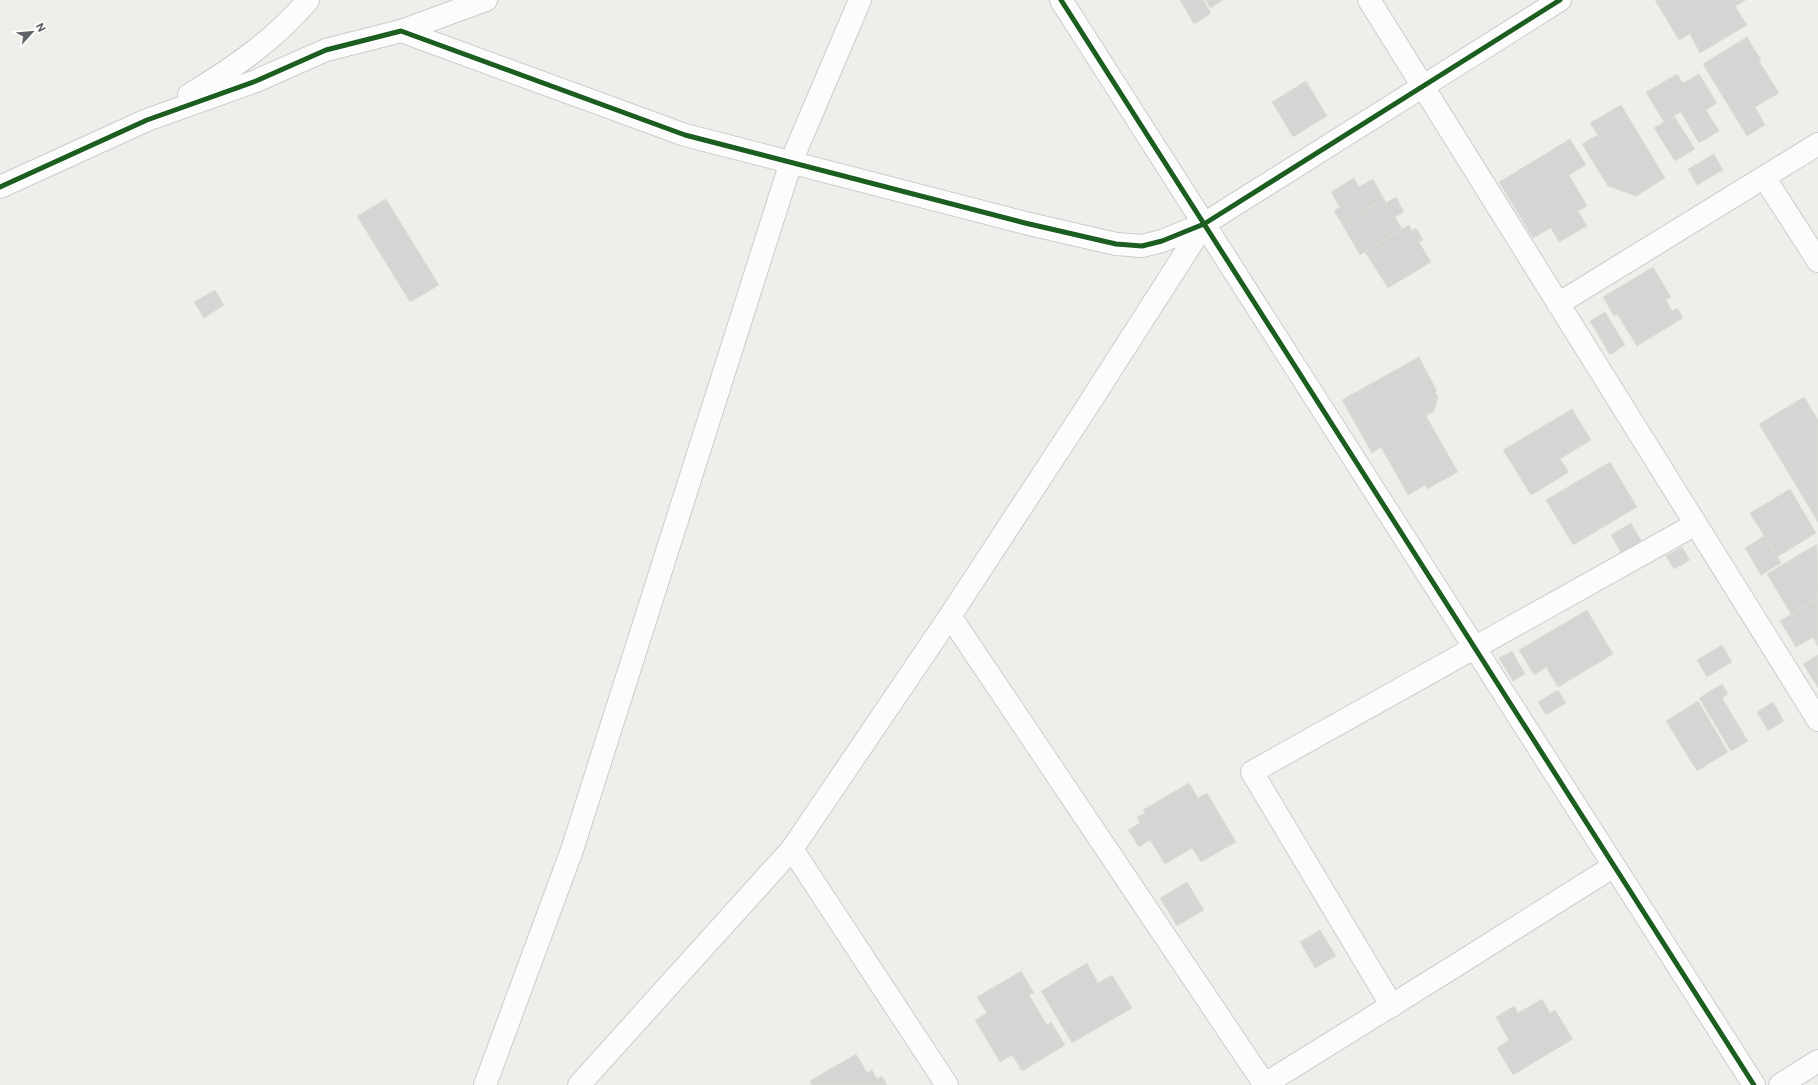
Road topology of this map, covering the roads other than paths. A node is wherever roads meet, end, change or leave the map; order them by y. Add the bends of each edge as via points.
1 (308, 0) edge
2 (486, 0) edge
3 (860, 0) edge
4 (1061, 0) edge
5 (1370, 0) edge
6 (1560, 0) edge
7 (402, 31) junction
8 (1423, 86) junction
9 (147, 120) junction
10 (1818, 144) edge
11 (791, 162) junction
12 (1764, 177) junction
13 (0, 187) edge
14 (1204, 224) junction
15 (1818, 261) edge
16 (1558, 304) junction
17 (1696, 524) junction
18 (950, 616) junction
19 (1474, 648) junction
20 (1818, 720) edge
21 (792, 849) junction
22 (1614, 866) junction
23 (1392, 1006) junction
24 (1818, 1061) edge
25 (485, 1085) edge
26 (579, 1085) edge
27 (947, 1085) edge
28 (1265, 1085) edge
29 (1754, 1085) edge
30 (1780, 1085) edge

1 - 9 street via 267,41 213,80
2 - 7 street
3 - 11 street
4 - 14 street
5 - 8 street
6 - 8 street
7 - 9 street via 326,50 256,80
7 - 11 street via 685,135
8 - 14 street
8 - 16 street
9 - 13 street
10 - 12 street
11 - 14 street via 1116,244 1142,246
11 - 25 street via 572,850
12 - 15 street
12 - 16 street
14 - 18 street
14 - 19 street
16 - 17 street
17 - 19 street
17 - 20 street
18 - 21 street
18 - 28 street
19 - 22 street
19 - 23 street via 1252,772
21 - 26 street
21 - 27 street
22 - 23 street
22 - 29 street
23 - 28 street
24 - 30 street

